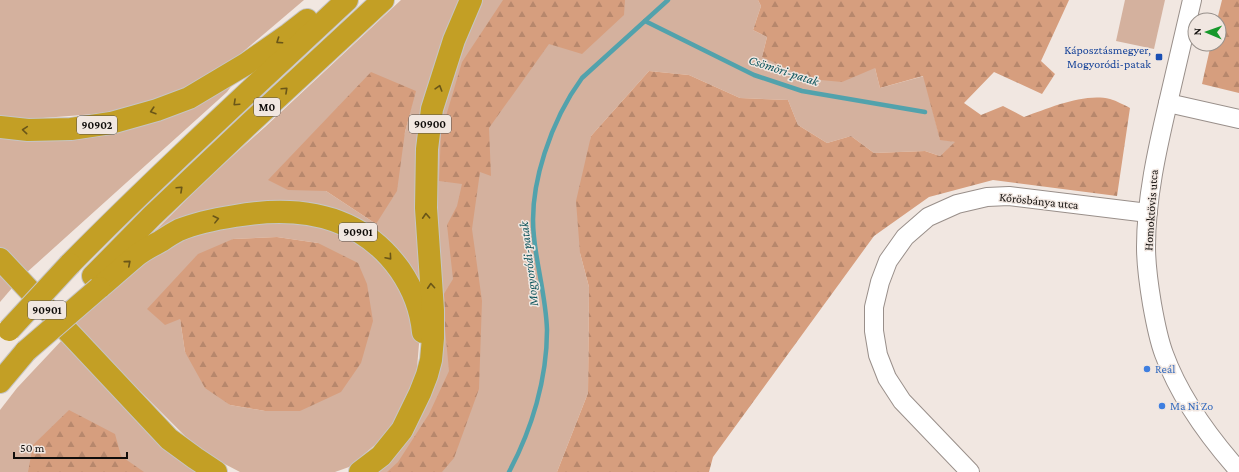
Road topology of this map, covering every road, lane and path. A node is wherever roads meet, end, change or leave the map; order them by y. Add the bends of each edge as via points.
1 (332, 0) edge
2 (347, 0) edge
3 (384, 0) edge
4 (471, 0) edge
5 (1192, 0) edge
6 (1168, 103) junction
7 (1239, 119) edge
8 (0, 127) edge
9 (1148, 213) junction
10 (0, 259) edge
11 (93, 285) junction
12 (4, 335) edge
13 (0, 382) edge
14 (420, 393) junction
15 (1239, 471) edge
16 (216, 472) edge
17 (360, 472) edge
18 (970, 472) edge

1 -> 8 highway, 90902 via 246,64 189,98 111,123 71,129 28,130
2 -> 12 highway, M0, bridge via 126,207
11 -> 3 highway, M0 via 163,205
14 -> 4 highway, 90900 via 431,360 433,338 426,208 428,141 432,109 454,40
5 - 6 street, Homoktövis utca
6 - 7 street
6 - 9 street, Homoktövis utca via 1155,158
9 - 15 street, Homoktövis utca via 1146,247 1150,288 1156,327 1164,355 1193,413
9 - 18 street, Kőrösbánya utca via 1008,196 987,197 957,204 928,217 905,237 888,261 874,307 878,355 887,378 902,401
10 - 16 highway, 90901 via 170,439
11 - 13 highway, 90901, bridge via 26,351
11 -> 14 highway, 90901 via 178,230 218,218 269,211 305,213 340,223 362,234 382,249 406,279 414,294 422,322 424,348
14 - 17 highway, 90901 via 402,430 381,456

